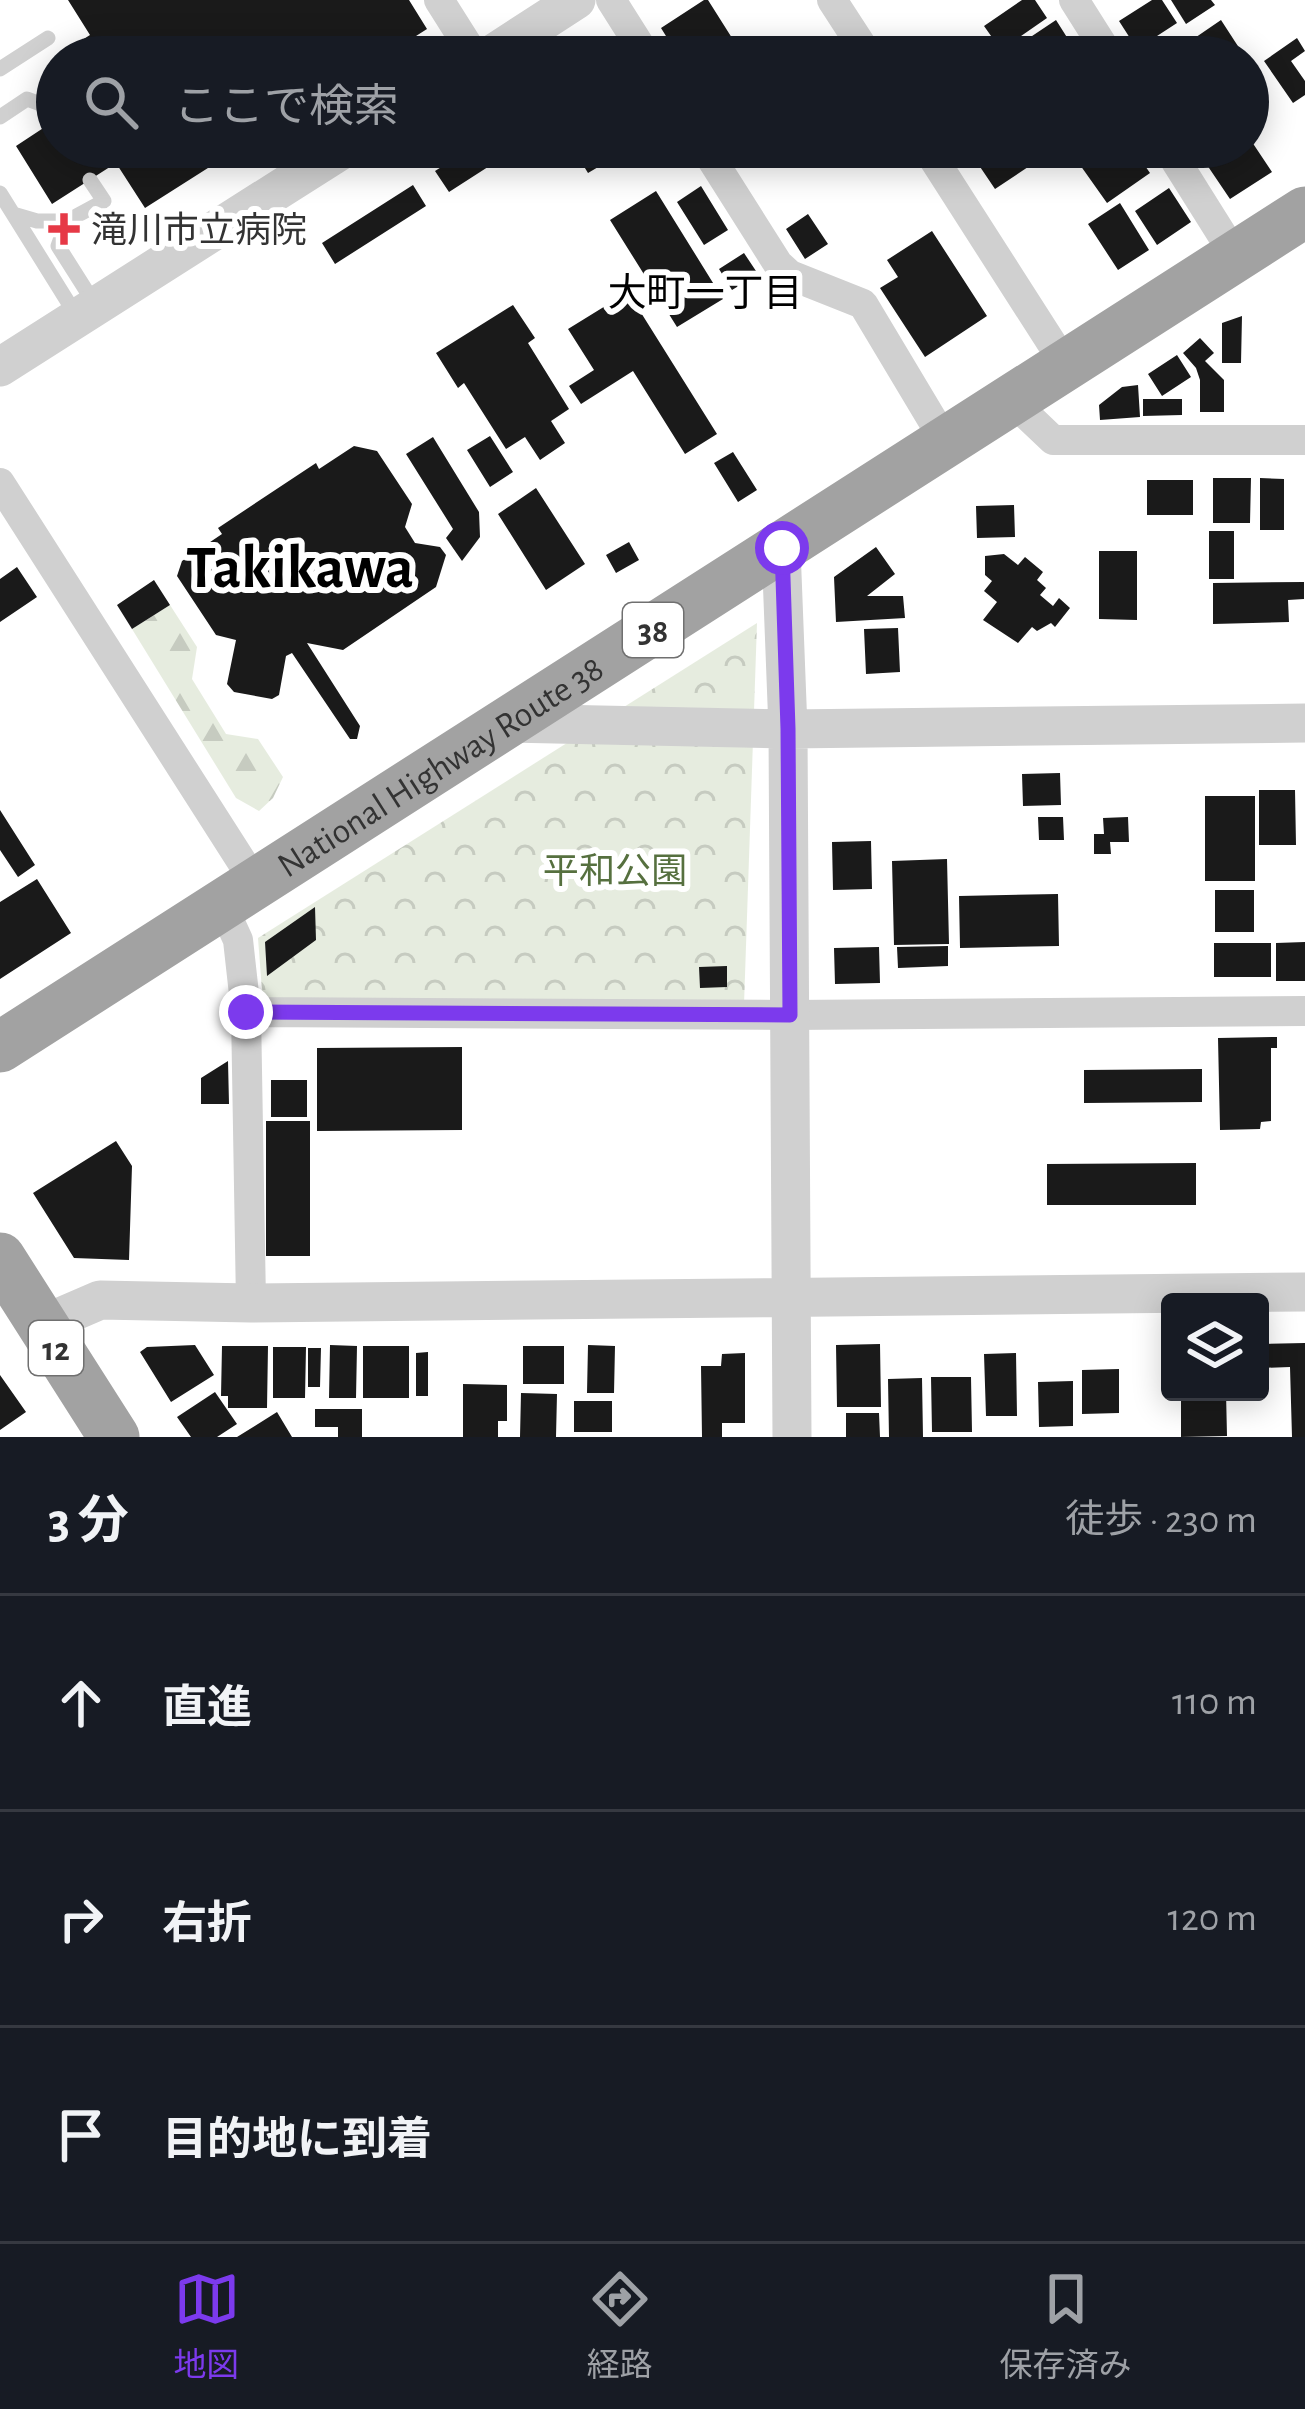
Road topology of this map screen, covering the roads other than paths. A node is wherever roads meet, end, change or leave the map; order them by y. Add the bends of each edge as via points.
1 (439, 0) edge
2 (576, 0) edge
3 (611, 0) edge
4 (832, 0) edge
5 (1074, 0) edge
6 (462, 36) edge
7 (520, 36) edge
8 (634, 36) edge
9 (855, 36) edge
10 (1097, 36) edge
11 (36, 46) edge
12 (0, 69) edge
13 (36, 102) edge
14 (0, 117) edge
15 (313, 168) edge
16 (717, 168) edge
17 (939, 168) edge
18 (1180, 168) edge
19 (90, 180) dead end
20 (0, 193) edge
21 (1305, 212) edge
22 (13, 214) junction
23 (67, 221) junction
24 (1236, 257) junction
25 (87, 311) junction
26 (1065, 364) junction
27 (0, 367) edge
28 (1010, 399) junction
29 (1305, 440) edge
30 (945, 441) junction
31 (0, 483) edge
32 (782, 548) junction
33 (506, 723) junction
34 (1305, 723) edge
35 (788, 729) junction
36 (239, 894) junction
37 (1305, 1011) edge
38 (246, 1012) junction
39 (790, 1015) junction
40 (0, 1047) edge
41 (0, 1259) edge
42 (1305, 1292) edge
43 (790, 1296) junction
44 (250, 1303) junction
45 (42, 1325) junction
46 (114, 1437) edge
47 (792, 1437) edge

1 - 6 street
2 - 7 street
3 - 8 street
4 - 9 street
5 - 10 street
11 - 12 lane
13 - 14 lane via 27,99
15 - 25 street
16 - 30 street via 778,264 863,304
17 - 26 street
18 - 24 street
19 - 23 lane via 104,201
20 - 22 lane
21 - 24 highway, National Highway Route 38 / 38
22 - 23 lane
22 - 25 lane
23 - 25 lane via 58,246
24 - 26 highway, National Highway Route 38 / 38
25 - 27 street
26 - 28 highway, National Highway Route 38 / 38
28 - 29 street via 1053,440
28 - 30 highway, National Highway Route 38 / 38
30 - 32 highway, National Highway Route 38 / 38
31 - 36 street
32 - 33 highway, National Highway Route 38 / 38
32 - 35 street
33 - 35 street
33 - 36 highway, National Highway Route 38 / 38
34 - 35 street
35 - 39 street
36 - 38 street
36 - 40 highway, National Highway Route 38 / 38
37 - 39 street
38 - 39 street
38 - 44 street
39 - 43 street
41 - 45 highway, 12
42 - 43 street
43 - 44 street
43 - 47 street
44 - 45 street via 100,1300
45 - 46 highway, 12

